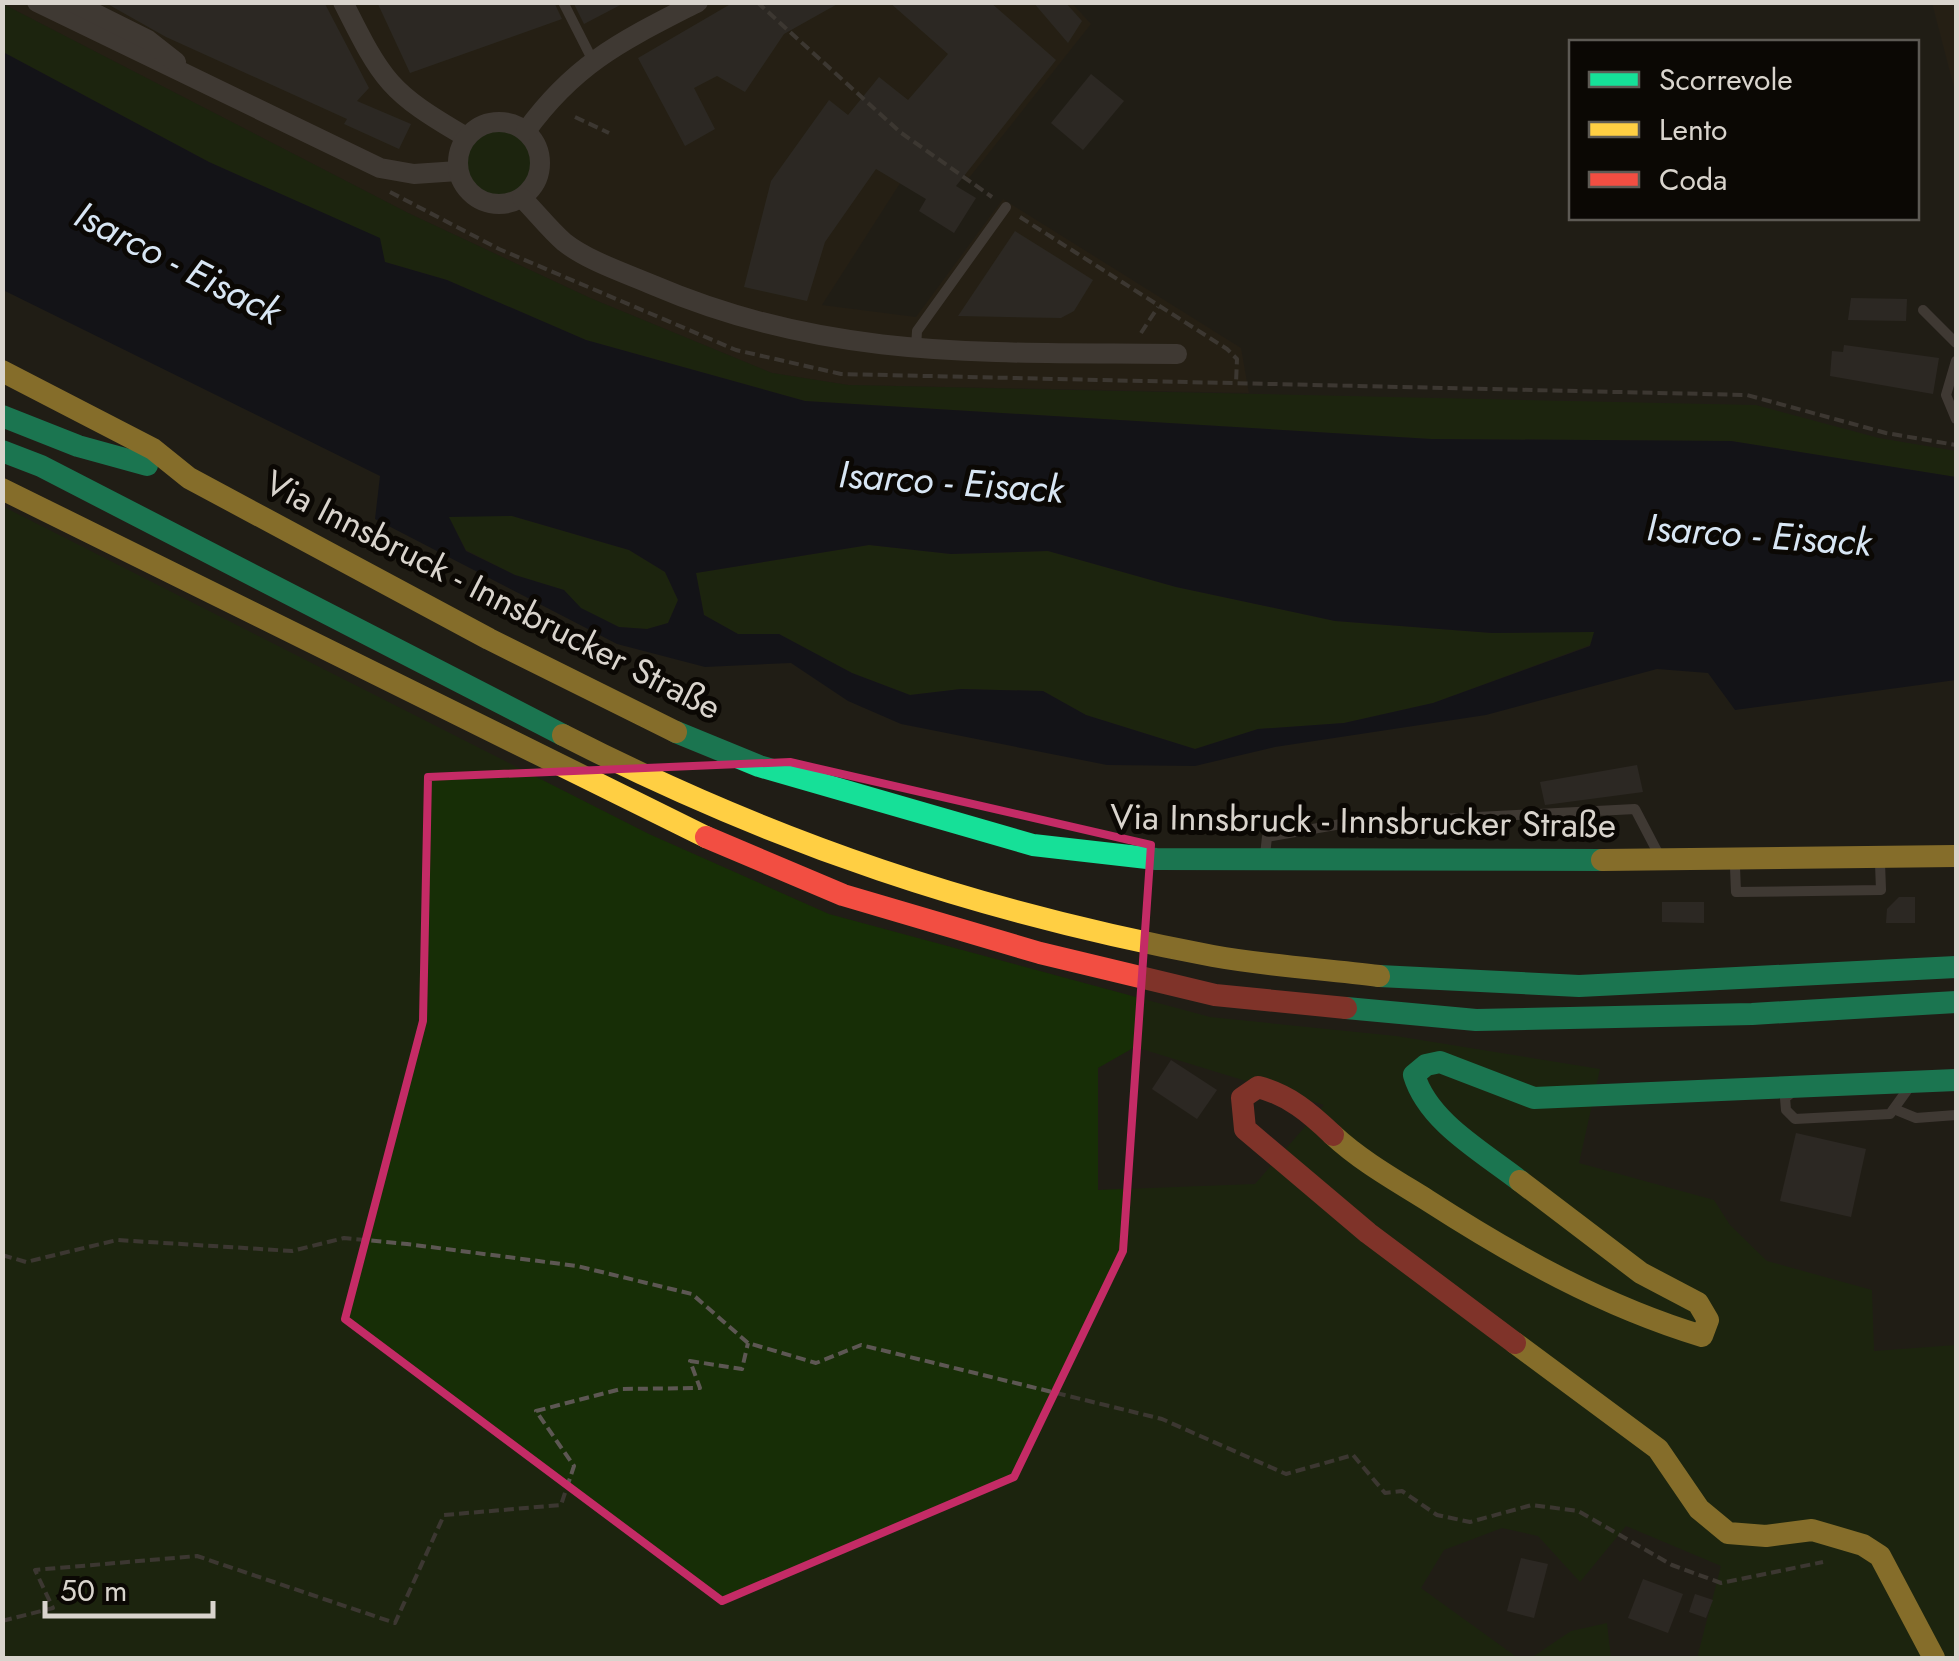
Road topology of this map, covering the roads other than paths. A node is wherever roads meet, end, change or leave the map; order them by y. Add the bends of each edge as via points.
1 (38, 2) edge
2 (72, 2) edge
3 (343, 2) edge
4 (562, 2) edge
5 (698, 2) edge
6 (592, 60) junction
7 (202, 82) junction
8 (526, 131) junction
9 (466, 138) junction
10 (458, 171) junction
11 (522, 198) junction
12 (1006, 207) dead end
13 (1923, 310) dead end
14 (1956, 343) edge
15 (2, 347) edge
16 (916, 349) junction
17 (1177, 354) dead end
18 (1956, 361) edge
19 (2, 371) edge
20 (2, 392) edge
21 (2, 416) edge
22 (1956, 419) edge
23 (2, 451) edge
24 (150, 457) junction
25 (2, 489) edge
26 (1956, 856) edge
27 (1265, 861) junction
28 (1662, 861) junction
29 (1956, 968) edge
30 (1956, 1002) edge
31 (1956, 1080) edge
32 (1919, 1082) junction
33 (1798, 1086) junction
34 (1894, 1109) junction
35 (1956, 1115) edge
36 (1934, 1658) edge

1 - 7 street
2 - 7 street via 148,40
3 - 9 street via 378,72 407,102
4 - 6 lane
5 - 6 street
6 - 8 street via 556,89
7 - 10 street via 380,168
8 - 9 street via 501,122
8 - 11 street via 541,164
9 - 10 street
10 - 11 street via 475,196 495,204
11 - 16 street via 566,244 695,304 794,334
12 - 16 lane via 917,332
13 - 14 lane
15 - 24 main road via 102,401
16 - 17 street
18 - 22 lane via 1946,395
19 - 24 main road, Via Innsbruck - Innsbrucker Straße
20 - 24 main road, Via Innsbruck - Innsbrucker Straße
21 - 24 main road via 78,446
23 - 29 main road via 669,790 844,861 1052,923 1218,957 1415,979 1579,986
24 - 27 main road, Via Innsbruck - Innsbrucker Straße via 590,691 759,766 1032,845 1156,859
25 - 30 main road via 662,819 844,894 1040,953 1215,995 1476,1020
26 - 28 main road, Via Innsbruck - Innsbrucker Straße
27 - 28 main road, Via Innsbruck - Innsbrucker Straße
27 - 28 lane via 1267,837 1341,824 1636,809
31 - 32 main road
32 - 33 main road
32 - 34 lane
33 - 34 lane via 1785,1098 1796,1119
33 - 36 main road via 1534,1098 1440,1062 1414,1075 1420,1095 1456,1132 1641,1273 1698,1302 1708,1320 1702,1336 1658,1325 1520,1254 1358,1156 1285,1092 1258,1087 1242,1098 1245,1128 1368,1233 1658,1449 1699,1509 1728,1533 1812,1530 1880,1556
34 - 35 lane via 1916,1118

